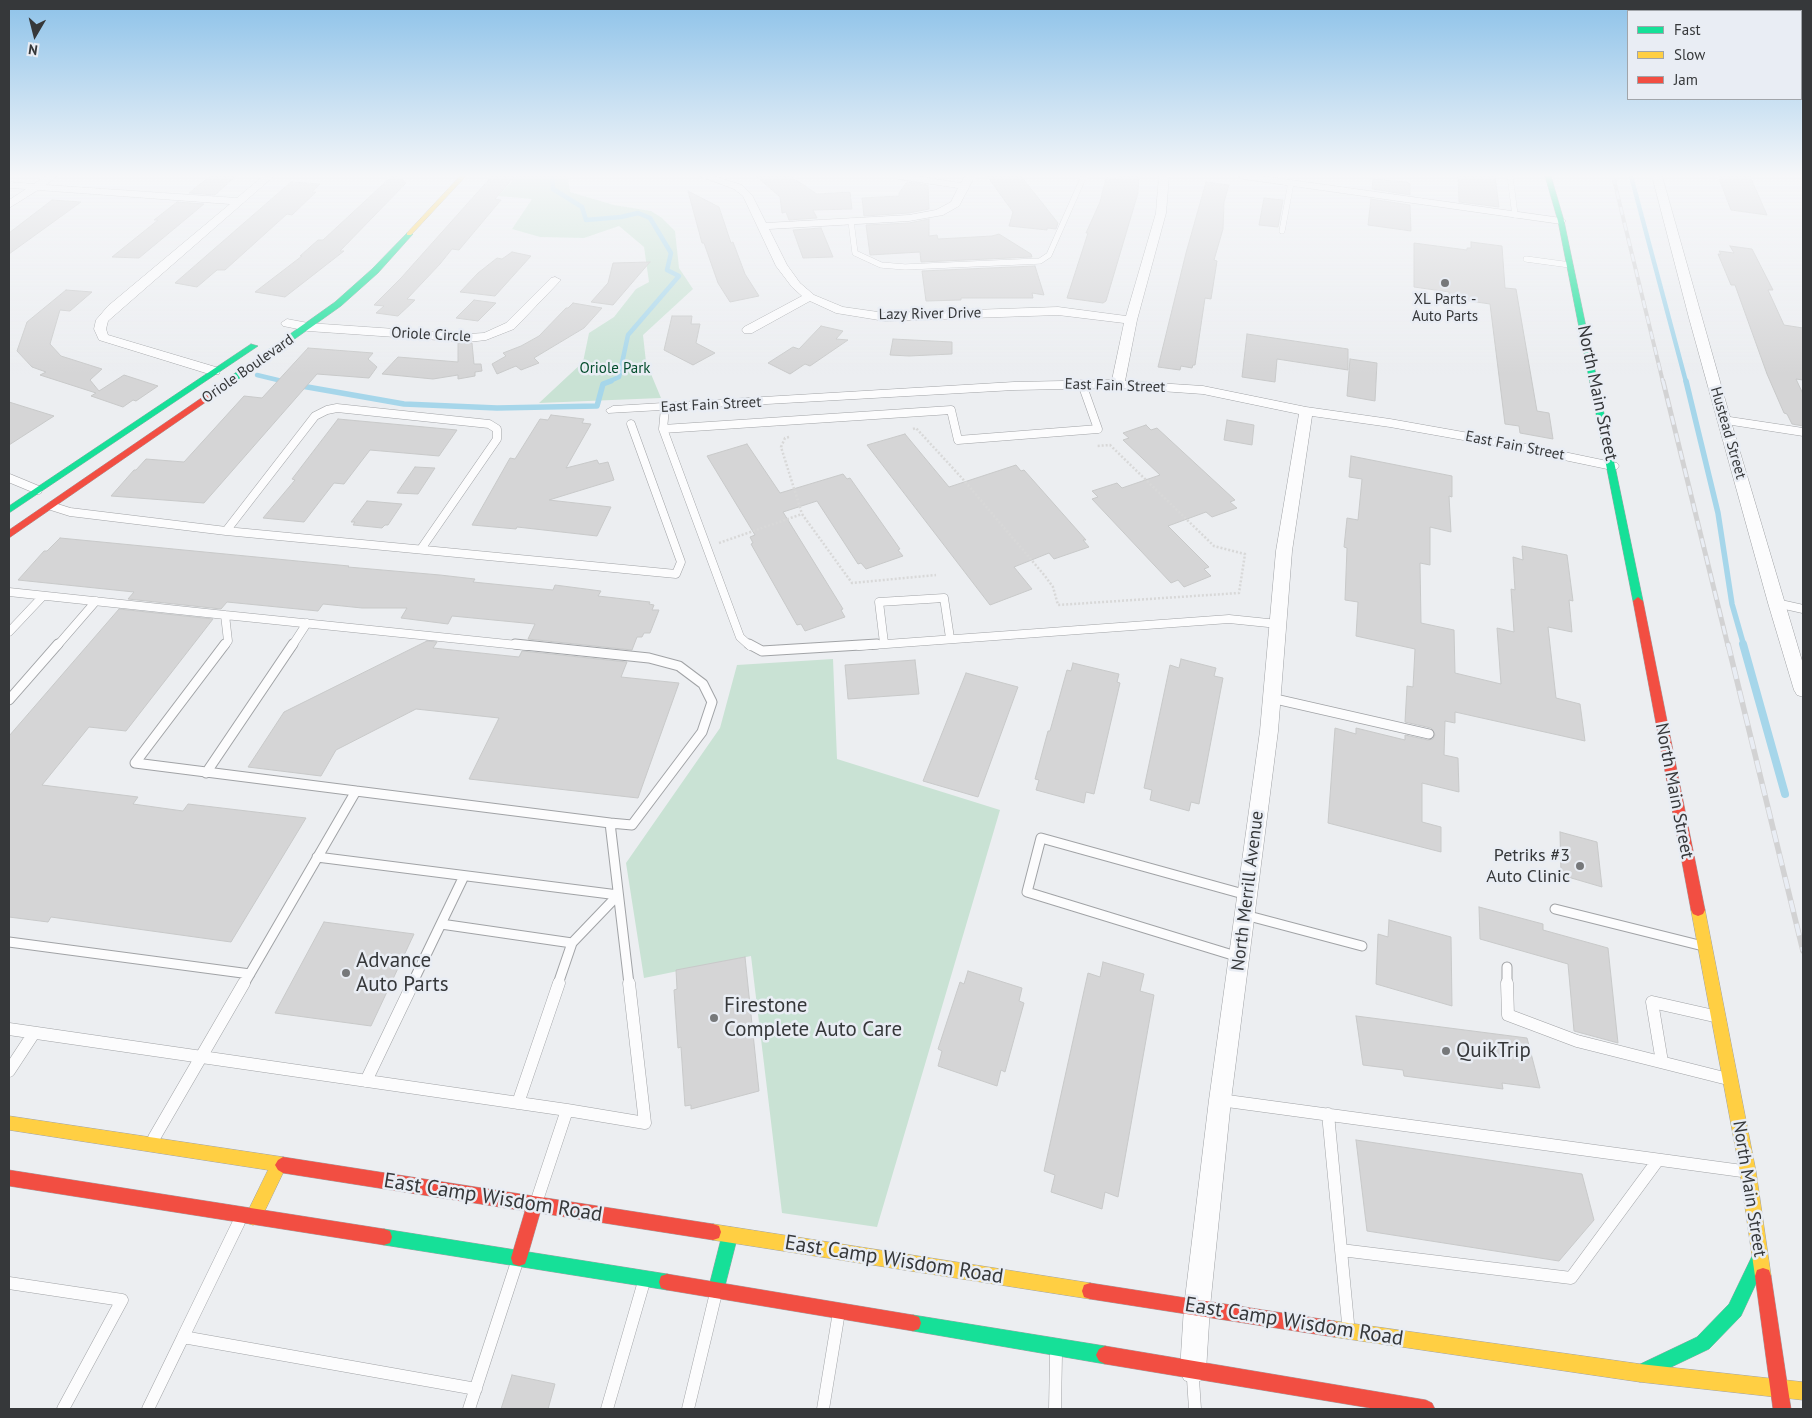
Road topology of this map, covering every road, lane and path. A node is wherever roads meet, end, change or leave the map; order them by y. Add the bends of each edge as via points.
1 (190, 242) edge
2 (401, 242) edge
3 (771, 242) edge
4 (854, 242) edge
5 (1055, 242) edge
6 (1153, 242) edge
7 (1566, 242) edge
8 (1675, 242) edge
9 (1526, 259) dead end
10 (1570, 265) junction
11 (555, 280) dead end
12 (810, 297) junction
13 (302, 313) dead end
14 (1131, 320) junction
15 (284, 326) joint
16 (308, 327) junction
17 (748, 330) dead end
18 (267, 338) dead end
19 (214, 371) junction
20 (237, 378) junction
21 (1082, 384) junction
22 (1118, 384) junction
23 (665, 408) junction
24 (613, 410) dead end
25 (1306, 411) junction
26 (1724, 420) junction
27 (631, 424) dead end
28 (663, 428) junction
29 (916, 428) junction
30 (925, 428) dead end
31 (906, 429) dead end
32 (1803, 432) edge
33 (795, 437) dead end
34 (1091, 446) dead end
35 (1612, 466) junction
36 (9, 478) edge
37 (38, 490) junction
38 (51, 506) junction
39 (9, 510) edge
40 (802, 514) junction
41 (226, 531) junction
42 (9, 535) edge
43 (707, 548) junction
44 (421, 550) junction
45 (936, 575) dead end
46 (9, 592) edge
47 (43, 596) junction
48 (96, 601) junction
49 (1776, 603) junction
50 (1803, 609) edge
51 (225, 615) junction
52 (307, 624) junction
53 (1278, 624) junction
54 (9, 632) edge
55 (950, 638) junction
56 (884, 643) junction
57 (1803, 690) edge
58 (1272, 698) junction
59 (9, 700) edge
60 (1429, 734) dead end
61 (206, 773) junction
62 (356, 792) junction
63 (610, 823) junction
64 (317, 858) junction
65 (464, 876) junction
66 (618, 895) junction
67 (1246, 905) junction
68 (1555, 909) dead end
69 (441, 924) junction
70 (9, 942) edge
71 (572, 943) junction
72 (1362, 946) dead end
73 (1704, 946) junction
74 (1239, 957) junction
75 (1508, 967) dead end
76 (250, 974) junction
77 (1718, 1017) junction
78 (9, 1029) edge
79 (34, 1033) junction
80 (201, 1057) junction
81 (1662, 1062) junction
82 (9, 1071) edge
83 (1730, 1079) junction
84 (366, 1081) junction
85 (1220, 1100) junction
86 (518, 1103) junction
87 (567, 1110) junction
88 (1328, 1114) junction
89 (9, 1123) edge
90 (150, 1145) junction
91 (1658, 1160) junction
92 (279, 1165) junction
93 (1748, 1172) junction
94 (9, 1178) edge
95 (536, 1204) junction
96 (248, 1216) junction
97 (730, 1235) junction
98 (1341, 1250) junction
99 (518, 1258) junction
100 (1760, 1258) junction
101 (645, 1278) junction
102 (9, 1283) edge
103 (716, 1290) junction
104 (1196, 1307) junction
105 (839, 1311) junction
106 (1349, 1330) junction
107 (183, 1337) junction
108 (1056, 1348) junction
109 (1193, 1371) junction
110 (1640, 1373) junction
111 (476, 1389) junction
112 (1780, 1389) junction
113 (1803, 1391) edge
114 (63, 1409) edge
115 (148, 1409) edge
116 (469, 1409) edge
117 (606, 1409) edge
118 (688, 1409) edge
119 (823, 1409) edge
120 (1055, 1409) edge
121 (1195, 1409) edge
122 (1426, 1409) edge
123 (1782, 1409) edge

1 - 19 street via 112,308 102,320 100,329 103,337 116,342
2 - 16 street, Oriole Boulevard via 338,304
3 - 12 street, Lazy River Drive via 782,266
4 - 5 lane via 855,253 880,265 905,268 1040,261 1049,255
6 - 14 street
7 - 10 street, North Main Street
8 - 26 street, Hustead Street
9 - 10 lane
10 - 35 street, North Main Street
11 - 16 street, Oriole Circle via 510,326 486,336 468,338
12 - 14 street, Lazy River Drive via 840,310 885,317 1058,311
12 - 17 street
13 - 15 street, Oriole Boulevard
14 - 22 street
15 - 16 street, Oriole Circle
16 - 20 street, Oriole Boulevard
18 - 19 street, Oriole Boulevard
19 - 20 street
19 - 37 street, Oriole Boulevard
20 - 38 street, Oriole Boulevard
21 - 22 street, East Fain Street
21 - 23 street, East Fain Street
21 - 28 lane via 1098,429 958,440 951,410
22 - 25 street, East Fain Street via 1203,390
23 - 24 street, East Fain Street
23 - 28 lane
25 - 35 street, East Fain Street via 1390,423
25 - 53 street, North Merrill Avenue via 1284,551
26 - 32 street
26 - 49 street, Hustead Street
27 - 44 lane via 681,562 676,574
28 - 43 lane
29 - 30 path
29 - 31 path
29 - 34 path via 1053,586 1058,606 1239,593 1245,554 1214,546 1110,445
33 - 40 path via 785,438 781,447
35 - 73 street, North Main Street
36 - 37 lane
37 - 38 street
37 - 39 street, Oriole Boulevard
38 - 41 lane via 70,512
38 - 42 street, Oriole Boulevard
40 - 43 path
40 - 45 path via 852,583
41 - 44 lane
41 - 44 lane via 315,416 327,410 336,408 489,424 497,429 497,439
43 - 56 lane via 740,637 752,647 762,651 785,651
46 - 47 lane
47 - 48 lane
47 - 54 lane
48 - 51 lane
48 - 59 lane
49 - 50 lane
49 - 57 street, Hustead Street
51 - 52 lane
51 - 61 lane via 228,641 135,763
52 - 61 lane
52 - 63 lane via 649,658 679,666 703,684 712,702 702,732 632,825
53 - 55 lane via 1229,619
53 - 58 street, North Merrill Avenue
55 - 56 lane
55 - 56 lane via 944,598 880,602
58 - 60 lane
58 - 67 street, North Merrill Avenue
61 - 62 lane
62 - 63 lane
62 - 64 lane
63 - 66 lane
64 - 65 lane
64 - 76 lane
65 - 66 lane
65 - 69 lane
66 - 71 lane
66 - 87 lane via 645,1123
67 - 72 lane
67 - 74 street, North Merrill Avenue
67 - 74 lane via 1040,838 1027,892
68 - 73 lane
69 - 71 lane
69 - 84 lane
70 - 76 lane
71 - 86 lane
73 - 77 street, North Main Street
74 - 85 street, North Merrill Avenue
75 - 81 lane via 1508,1015 1577,1041
76 - 80 lane
77 - 81 lane via 1652,1002
77 - 83 street, North Main Street
78 - 79 lane
79 - 80 lane
79 - 82 lane
80 - 84 lane
80 - 90 lane
81 - 83 lane
83 - 93 street, North Main Street
84 - 86 lane
85 - 88 lane
85 - 104 street, North Merrill Avenue
86 - 87 lane
87 - 95 lane
88 - 91 lane
88 - 98 lane
89 - 90 street, East Camp Wisdom Road
90 - 92 street, East Camp Wisdom Road
91 - 93 lane
91 - 98 lane via 1571,1278
92 - 95 street, East Camp Wisdom Road
92 - 96 street
93 - 100 street, North Main Street
94 - 96 street
95 - 97 street, East Camp Wisdom Road
95 - 99 street
96 - 99 street
96 - 107 lane
97 - 103 street
97 - 104 street, East Camp Wisdom Road
98 - 106 lane
99 - 101 street
99 - 111 lane
100 - 110 street via 1735,1310 1703,1343
100 - 112 street, North Main Street
101 - 103 street
101 - 117 lane
102 - 114 lane via 122,1300
103 - 105 street
103 - 118 lane
104 - 106 street, East Camp Wisdom Road
104 - 109 street, North Merrill Avenue
105 - 108 street
105 - 119 lane
106 - 110 street, East Camp Wisdom Road
107 - 111 lane
107 - 115 lane
108 - 109 street
108 - 120 lane
109 - 121 lane
109 - 122 street
110 - 112 street, East Camp Wisdom Road
111 - 116 lane
112 - 113 street, East Camp Wisdom Road
112 - 123 street, North Main Street

